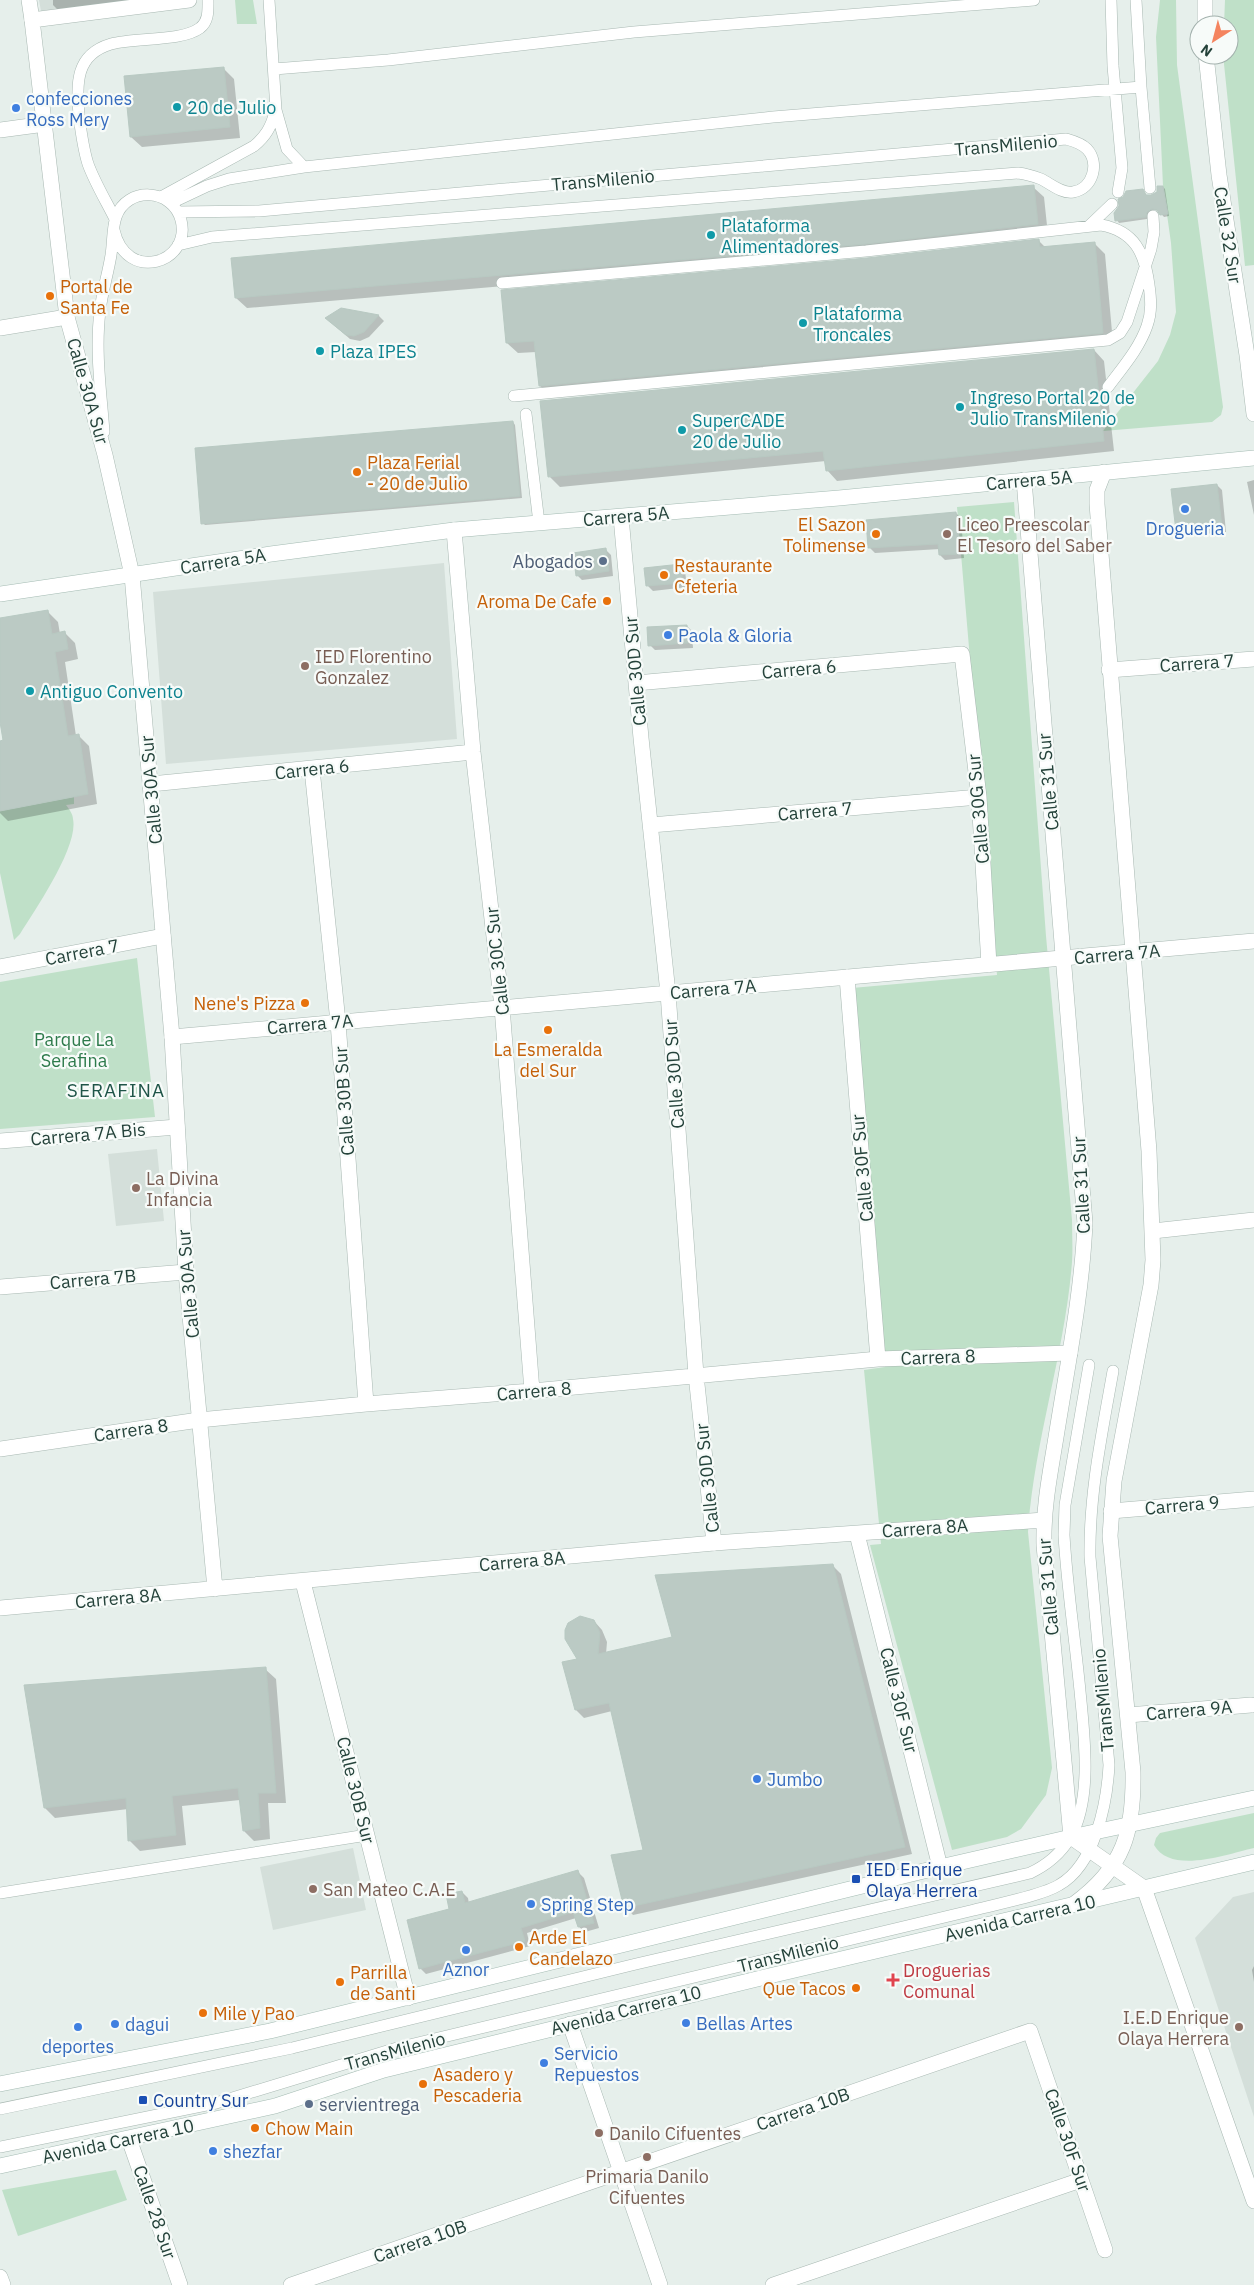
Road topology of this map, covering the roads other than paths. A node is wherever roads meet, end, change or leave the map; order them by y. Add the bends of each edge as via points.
1 (29, 0) edge
2 (189, 0) edge
3 (208, 0) edge
4 (269, 0) edge
5 (1034, 0) edge
6 (1112, 0) edge
7 (1136, 0) edge
8 (1205, 0) edge
9 (1205, 15) edge
10 (32, 20) junction
11 (1207, 65) edge
12 (274, 69) junction
13 (1141, 87) junction
14 (1115, 88) junction
15 (276, 110) junction
16 (44, 124) junction
17 (0, 130) edge
18 (304, 167) junction
19 (1150, 188) dead end
20 (1118, 192) dead end
21 (170, 204) junction
22 (1112, 204) dead end
23 (1153, 216) dead end
24 (114, 224) junction
25 (1089, 226) junction
26 (178, 245) junction
27 (1147, 266) junction
28 (502, 283) dead end
29 (67, 317) junction
30 (0, 328) edge
31 (1250, 354) edge
32 (1108, 387) dead end
33 (514, 396) dead end
34 (526, 414) dead end
35 (1254, 414) edge
36 (105, 454) junction
37 (1254, 458) edge
38 (1104, 472) junction
39 (1024, 480) junction
40 (621, 516) junction
41 (539, 523) junction
42 (454, 530) junction
43 (132, 575) junction
44 (0, 594) edge
45 (962, 654) joint
46 (1254, 658) edge
47 (1110, 670) junction
48 (636, 683) junction
49 (473, 752) junction
50 (312, 769) junction
51 (151, 784) junction
52 (979, 797) junction
53 (651, 824) junction
54 (163, 936) junction
55 (1254, 941) edge
56 (1133, 952) junction
57 (1063, 959) junction
58 (989, 965) junction
59 (0, 967) edge
60 (846, 977) junction
61 (668, 993) junction
62 (502, 1007) junction
63 (338, 1022) junction
64 (172, 1037) junction
65 (177, 1127) junction
66 (0, 1141) edge
67 (1254, 1220) edge
68 (1153, 1231) junction
69 (186, 1272) junction
70 (0, 1287) edge
71 (1070, 1353) junction
72 (878, 1360) junction
73 (1089, 1364) dead end
74 (1113, 1370) dead end
75 (696, 1375) junction
76 (532, 1391) junction
77 (366, 1404) junction
78 (199, 1420) junction
79 (0, 1449) edge
80 (1254, 1499) edge
81 (1111, 1511) junction
82 (1044, 1520) junction
83 (857, 1534) junction
84 (714, 1543) junction
85 (303, 1582) junction
86 (215, 1589) junction
87 (0, 1608) edge
88 (1251, 1705) dead end
89 (1128, 1715) junction
90 (1254, 1798) edge
91 (1130, 1824) junction
92 (1096, 1831) junction
93 (367, 1835) junction
94 (1071, 1837) junction
95 (1089, 1849) junction
96 (1254, 1862) edge
97 (1113, 1866) junction
98 (940, 1867) junction
99 (1144, 1888) junction
100 (0, 1893) edge
101 (1073, 1905) junction
102 (408, 1998) junction
103 (570, 2024) junction
104 (1030, 2031) joint
105 (0, 2084) edge
106 (0, 2109) edge
107 (129, 2139) junction
108 (0, 2147) edge
109 (0, 2166) edge
110 (621, 2172) junction
111 (1081, 2180) junction
112 (1254, 2201) edge
113 (1105, 2250) dead end
114 (0, 2277) edge
115 (3, 2285) edge
116 (180, 2285) edge
117 (291, 2285) edge
118 (660, 2285) edge
119 (773, 2285) edge

1 - 10 street, Calle 30A Sur
2 - 10 street
3 - 24 lane, TransMilenio via 207,18 200,28 182,35 112,44 93,54 80,73 77,84 84,149
4 - 12 lane
5 - 12 lane via 634,32 388,60
6 - 14 lane
7 - 13 lane
8 - 9 street
10 - 16 street, Calle 30A Sur
11 - 31 street, Calle 32 Sur via 1218,174
12 - 15 lane
13 - 14 lane, TransMilenio
13 - 19 lane
14 - 18 lane, TransMilenio via 773,117
14 - 20 lane via 1122,168
15 - 18 lane via 287,149
15 - 21 lane via 264,138
16 - 17 street
16 - 29 street, Calle 30A Sur
18 - 21 lane, TransMilenio via 229,179
21 - 24 lane, TransMilenio via 148,194 139,195 120,208
21 - 26 lane via 182,222
21 - 26 lane, TransMilenio via 258,211 1066,139 1086,149 1094,170 1090,181 1081,190 1070,193 1018,173 212,237
22 - 25 lane
23 - 27 lane via 1154,232
24 - 26 lane, TransMilenio via 116,241 122,251 141,262 164,259
24 - 36 lane, TransMilenio via 100,312 98,348
25 - 27 lane via 1118,229 1137,245
25 - 28 lane via 866,251
27 - 32 lane via 1151,306 1148,326 1136,349
27 - 33 lane via 1127,322 1120,333 1108,340
29 - 30 street
29 - 36 street, Calle 30A Sur
31 - 35 street, Calle 32 Sur
34 - 41 lane
36 - 43 street, Calle 30A Sur
37 - 38 street, Carrera 5A
38 - 39 street, Carrera 5A
38 - 47 street via 1097,490 1097,504
39 - 40 street, Carrera 5A
39 - 57 street, Calle 31 Sur
40 - 41 street, Carrera 5A
40 - 48 street, Calle 30D Sur
41 - 42 street, Carrera 5A
42 - 43 street, Carrera 5A
42 - 49 street, Calle 30C Sur
43 - 44 street, Carrera 5A
43 - 51 street, Calle 30A Sur
45 - 48 street, Carrera 6
45 - 52 street, Calle 30G Sur
46 - 47 street, Carrera 7
47 - 56 street
48 - 53 street, Calle 30D Sur
49 - 50 street, Carrera 6
49 - 62 street, Calle 30C Sur
50 - 51 street, Carrera 6
50 - 63 street, Calle 30B Sur
51 - 54 street, Calle 30A Sur
52 - 53 street, Carrera 7
52 - 58 street, Calle 30G Sur
53 - 61 street, Calle 30D Sur
54 - 59 street, Carrera 7
54 - 64 street, Calle 30A Sur
55 - 56 street, Carrera 7A
56 - 57 street, Carrera 7A
56 - 68 street
57 - 58 street, Carrera 7A
57 - 71 street, Calle 31 Sur via 1085,1223 1080,1292
58 - 60 street, Carrera 7A
60 - 61 street, Carrera 7A
60 - 72 street, Calle 30F Sur
61 - 62 street, Carrera 7A
61 - 75 street, Calle 30D Sur
62 - 63 street, Carrera 7A
62 - 76 street, Calle 30C Sur
63 - 64 street, Carrera 7A
63 - 77 street, Calle 30B Sur
64 - 65 street, Calle 30A Sur
65 - 66 street, Carrera 7A Bis
65 - 69 street, Calle 30A Sur
67 - 68 street
68 - 81 street via 1151,1285
69 - 70 street, Carrera 7B
69 - 78 street, Calle 30A Sur
71 - 72 street, Carrera 8
71 - 82 street, Calle 31 Sur
72 - 75 street, Carrera 8
73 - 94 lane, TransMilenio via 1065,1505 1066,1567 1085,1746 1084,1787
74 - 92 lane, TransMilenio via 1091,1501 1090,1558 1109,1765 1105,1799
75 - 76 street, Carrera 8
75 - 84 street, Calle 30D Sur
76 - 77 street, Carrera 8
77 - 78 street, Carrera 8
78 - 79 street, Carrera 8
78 - 86 street, Calle 30A Sur
80 - 81 street, Carrera 9
81 - 89 street via 1111,1563
82 - 83 street, Carrera 8A
82 - 94 street, Calle 31 Sur
83 - 84 street, Carrera 8A
83 - 98 street, Calle 30F Sur
84 - 85 street, Carrera 8A
85 - 86 street, Carrera 8A
85 - 93 street, Calle 30B Sur
86 - 87 street, Carrera 8A
88 - 89 street, Carrera 9A
89 - 91 street via 1133,1772
90 - 91 street
91 - 92 street
91 - 97 street
92 - 94 street
92 - 95 lane, TransMilenio
93 - 100 lane
93 - 102 street, Calle 30B Sur
94 - 95 street
94 - 98 street
94 - 106 lane, TransMilenio via 1051,1860 1030,1873 292,2048
95 - 97 street
95 - 108 lane, TransMilenio via 1067,1880 1038,1892 397,2048 216,2102
96 - 99 street, Avenida Carrera 10
97 - 99 street
97 - 101 street via 1091,1892
98 - 102 street
99 - 101 street, Avenida Carrera 10
99 - 112 street
101 - 103 street, Avenida Carrera 10
102 - 105 street via 260,2033
103 - 107 street, Avenida Carrera 10 via 384,2070 275,2106
103 - 110 street
104 - 110 street, Carrera 10B
104 - 111 street, Calle 30F Sur
107 - 109 street, Avenida Carrera 10
107 - 116 street, Calle 28 Sur
110 - 117 street, Carrera 10B
110 - 118 street
111 - 113 street, Calle 30F Sur
111 - 119 street
114 - 115 street

